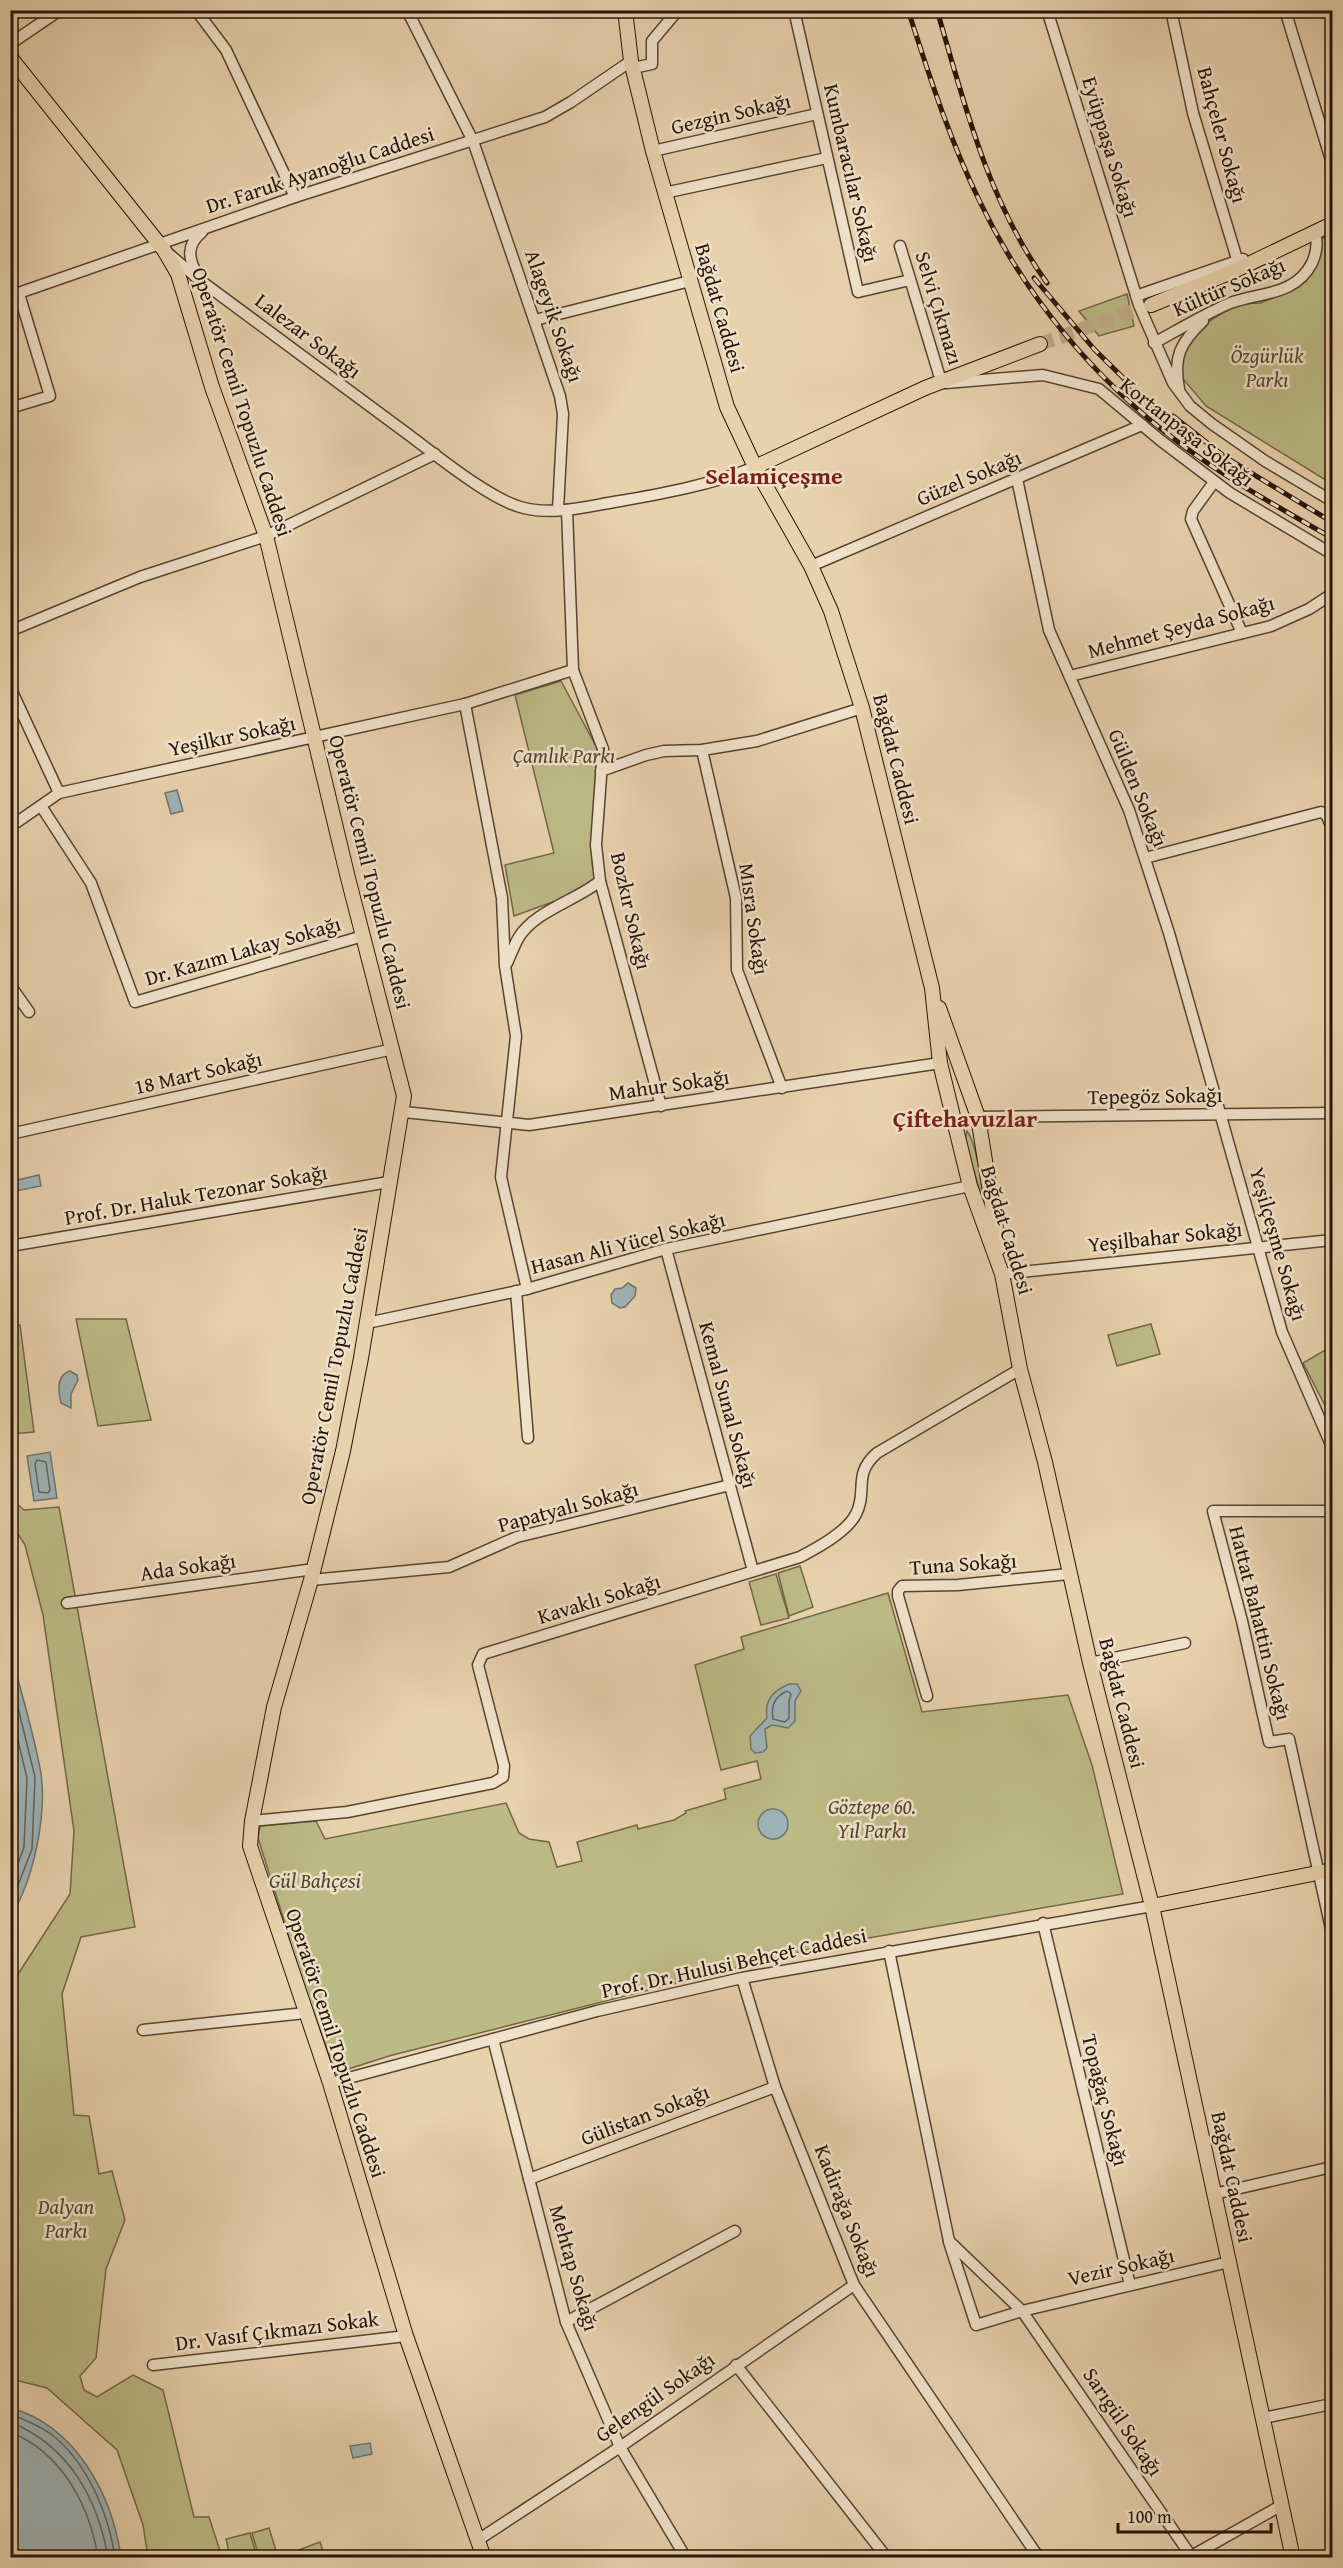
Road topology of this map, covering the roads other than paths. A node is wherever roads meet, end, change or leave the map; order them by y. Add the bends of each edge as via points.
1 (60, 10) edge
2 (196, 10) edge
3 (407, 10) edge
4 (625, 10) edge
5 (678, 10) edge
6 (794, 10) edge
7 (1047, 10) edge
8 (1171, 10) edge
9 (1285, 10) edge
10 (10, 44) edge
11 (10, 57) edge
12 (632, 64) junction
13 (817, 114) junction
14 (473, 141) junction
15 (653, 151) junction
16 (827, 158) junction
17 (1332, 164) edge
18 (664, 193) junction
19 (295, 197) junction
20 (1332, 224) edge
21 (211, 226) junction
22 (1315, 232) junction
23 (160, 245) junction
24 (900, 246) dead end
25 (1238, 265) junction
26 (910, 280) junction
27 (201, 281) junction
28 (690, 281) junction
29 (15, 295) edge
30 (1136, 296) junction
31 (1151, 305) tunnel mouth
32 (1212, 312) junction
33 (534, 320) junction
34 (1041, 344) tunnel mouth
35 (1156, 347) junction
36 (1179, 351) junction
37 (938, 383) junction
38 (1182, 397) junction
39 (10, 408) edge
40 (1142, 425) junction
41 (435, 454) junction
42 (755, 467) junction
43 (1017, 479) junction
44 (1214, 482) junction
45 (1332, 501) edge
46 (562, 510) junction
47 (266, 536) junction
48 (1332, 554) edge
49 (811, 566) junction
50 (1332, 594) edge
51 (10, 631) edge
52 (1242, 633) junction
53 (573, 670) junction
54 (1070, 676) junction
55 (10, 687) edge
56 (465, 704) junction
57 (862, 708) junction
58 (315, 738) junction
59 (702, 750) junction
60 (601, 771) junction
61 (59, 793) junction
62 (41, 806) junction
63 (1330, 823) edge
64 (10, 827) edge
65 (1145, 858) junction
66 (600, 881) junction
67 (363, 936) junction
68 (505, 966) junction
69 (10, 985) edge
70 (932, 988) junction
71 (29, 1012) dead end
72 (393, 1049) junction
73 (940, 1063) junction
74 (782, 1088) junction
75 (660, 1106) junction
76 (404, 1112) junction
77 (1332, 1113) edge
78 (1220, 1115) junction
79 (978, 1117) junction
80 (506, 1124) junction
81 (10, 1134) edge
82 (389, 1182) junction
83 (970, 1186) junction
84 (1332, 1240) edge
85 (10, 1246) edge
86 (1260, 1247) junction
87 (666, 1249) junction
88 (1002, 1274) junction
89 (522, 1290) junction
90 (367, 1323) junction
91 (1020, 1369) junction
92 (528, 1438) dead end
93 (1332, 1447) edge
94 (730, 1485) junction
95 (1332, 1511) edge
96 (753, 1571) junction
97 (313, 1574) junction
98 (1069, 1574) junction
99 (67, 1603) dead end
100 (1185, 1643) dead end
101 (1090, 1663) junction
102 (927, 1696) dead end
103 (252, 1821) junction
104 (1332, 1870) edge
105 (1318, 1873) junction
106 (1152, 1906) junction
107 (1043, 1923) junction
108 (1332, 1933) edge
109 (889, 1951) junction
110 (742, 1978) junction
111 (305, 2013) junction
112 (143, 2030) dead end
113 (493, 2038) junction
114 (330, 2083) junction
115 (776, 2086) junction
116 (1332, 2167) edge
117 (529, 2179) junction
118 (1214, 2194) junction
119 (735, 2230) dead end
120 (948, 2241) junction
121 (1229, 2262) junction
122 (854, 2285) junction
123 (1130, 2285) junction
124 (1022, 2310) junction
125 (566, 2322) junction
126 (406, 2336) junction
127 (153, 2365) dead end
128 (736, 2365) junction
129 (1332, 2404) edge
130 (1263, 2418) junction
131 (620, 2447) junction
132 (1282, 2505) junction
133 (478, 2540) junction
134 (1190, 2557) edge
135 (484, 2558) edge
136 (686, 2558) edge
137 (887, 2558) edge
138 (1039, 2558) edge
139 (1293, 2558) edge

1 - 10 street
2 - 19 street via 226,50
3 - 14 street, Alageyik Sokağı
4 - 12 main road, Bağdat Caddesi
5 - 12 street, Dr. Faruk Ayanoğlu Caddesi via 652,40 652,64
6 - 13 street, Kumbaracılar Sokağı
7 - 30 street, Eyüppaşa Sokağı
8 - 25 street, Bahçeler Sokağı via 1193,113
9 - 17 street
11 - 23 main road, Operatör Cemil Topuzlu Caddesi
12 - 14 street, Dr. Faruk Ayanoğlu Caddesi via 545,117
12 - 15 main road, Bağdat Caddesi
13 - 15 street, Gezgin Sokağı
13 - 16 street, Kumbaracılar Sokağı
14 - 19 street, Dr. Faruk Ayanoğlu Caddesi
14 - 33 street, Alageyik Sokağı
15 - 18 main road, Bağdat Caddesi
16 - 18 street
16 - 26 street, Kumbaracılar Sokağı via 858,292
18 - 28 main road, Bağdat Caddesi
19 - 21 street, Dr. Faruk Ayanoğlu Caddesi
20 - 22 main road
21 - 23 street, Dr. Faruk Ayanoğlu Caddesi
21 - 27 street via 195,238 190,248 190,262
22 - 25 main road
22 - 32 street, Kültür Sokağı via 1315,256 1298,280 1283,289 1235,301
23 - 27 street, Lalezar Sokağı
23 - 29 street, Dr. Faruk Ayanoğlu Caddesi
23 - 47 main road, Operatör Cemil Topuzlu Caddesi via 178,274 212,387
24 - 26 street, Selvi Çıkmazı
25 - 30 street
25 - 31 main road
26 - 37 street, Selvi Çıkmazı
27 - 41 street, Lalezar Sokağı
28 - 33 street
28 - 42 main road, Bağdat Caddesi via 727,407
29 - 39 street via 50,396
30 - 35 street, Eyüppaşa Sokağı
32 - 35 street, Kültür Sokağı
32 - 36 street
33 - 46 street, Alageyik Sokağı via 562,407
34 - 37 main road
35 - 36 street via 1168,358
35 - 38 street
36 - 38 street via 1177,369
37 - 40 street, Kortanpaşa Sokağı via 1052,376 1102,390
37 - 42 main road
38 - 45 street via 1194,411 1231,438
40 - 43 street, Güzel Sokağı
40 - 44 street, Kortanpaşa Sokağı
41 - 46 street, Lalezar Sokağı via 514,505
41 - 47 street
42 - 46 street, Lalezar Sokağı via 644,497
42 - 49 main road, Bağdat Caddesi
43 - 49 street, Güzel Sokağı
43 - 54 street, Gülden Sokağı via 1048,627
44 - 48 street, Kortanpaşa Sokağı
44 - 52 street via 1191,519
46 - 53 street, Bozkır Sokağı
47 - 51 street via 140,577
47 - 58 main road, Operatör Cemil Topuzlu Caddesi
49 - 57 main road, Bağdat Caddesi via 834,621
50 - 52 street, Mehmet Şeyda Sokağı via 1286,620
52 - 54 street, Mehmet Şeyda Sokağı
53 - 56 street, Yeşilkır Sokağı
53 - 60 street, Bozkır Sokağı via 603,749
54 - 65 street, Gülden Sokağı via 1123,792
55 - 61 street
56 - 58 street, Yeşilkır Sokağı
56 - 68 street via 502,898
57 - 59 street via 757,741
57 - 70 main road, Bağdat Caddesi
58 - 61 street, Yeşilkır Sokağı
58 - 67 main road, Operatör Cemil Topuzlu Caddesi
59 - 60 street via 646,755
59 - 74 street, Mısra Sokağı via 736,898 737,970
60 - 66 street, Bozkır Sokağı via 596,845
61 - 62 street, Yeşilkır Sokağı
62 - 64 street, Yeşilkır Sokağı
62 - 67 street, Dr. Kazım Lakay Sokağı via 91,883 135,1002
63 - 65 street via 1321,812
65 - 78 street, Gülden Sokağı
66 - 68 street via 549,910 520,935
66 - 75 street, Bozkır Sokağı
67 - 72 main road, Operatör Cemil Topuzlu Caddesi
68 - 80 street via 516,1036
69 - 71 street
70 - 73 main road, Bağdat Caddesi
70 - 79 main road
72 - 76 main road, Operatör Cemil Topuzlu Caddesi
72 - 81 street, 18 Mart Sokağı
73 - 74 street, Mahur Sokağı
73 - 83 main road, Bağdat Caddesi
74 - 75 street, Mahur Sokağı
75 - 80 street, Mahur Sokağı via 529,1125
76 - 80 street, Mahur Sokağı
76 - 82 main road, Operatör Cemil Topuzlu Caddesi
77 - 78 street, Tepegöz Sokağı
78 - 79 street, Tepegöz Sokağı
78 - 86 street, Yeşilçeşme Sokağı
79 - 88 main road
80 - 89 street via 501,1177
82 - 85 street, Prof. Dr. Haluk Tezonar Sokağı
82 - 90 main road, Operatör Cemil Topuzlu Caddesi
83 - 87 street, Hasan Ali Yücel Sokağı
83 - 88 main road, Bağdat Caddesi
84 - 86 street, Yeşilbahar Sokağı
86 - 88 street, Yeşilbahar Sokağı
86 - 93 street, Yeşilçeşme Sokağı via 1285,1339
87 - 89 street, Hasan Ali Yücel Sokağı
87 - 94 street, Kemal Sunal Sokağı
88 - 91 main road, Bağdat Caddesi
89 - 90 street, Hasan Ali Yücel Sokağı
89 - 92 street
90 - 97 main road, Operatör Cemil Topuzlu Caddesi via 343,1451
91 - 96 street, Kavaklı Sokağı via 877,1453 864,1467 856,1515 824,1544 800,1557
91 - 98 main road, Bağdat Caddesi
94 - 96 street, Kemal Sunal Sokağı
94 - 97 street, Papatyalı Sokağı via 517,1537 449,1568
95 - 105 street, Hattat Bahattin Sokağı via 1213,1511 1269,1742 1289,1739
96 - 103 street, Kavaklı Sokağı via 483,1654 478,1665 504,1766 502,1777 493,1783 346,1812
97 - 99 street, Ada Sokağı
97 - 103 main road, Operatör Cemil Topuzlu Caddesi via 274,1707
98 - 101 main road, Bağdat Caddesi
98 - 102 street, Tuna Sokağı via 958,1585 902,1586 898,1596
100 - 101 street
101 - 106 main road, Bağdat Caddesi
103 - 111 main road, Operatör Cemil Topuzlu Caddesi via 250,1846
104 - 105 main road
105 - 106 main road
105 - 108 street
106 - 107 street, Prof. Dr. Hulusi Behçet Caddesi
106 - 118 main road, Bağdat Caddesi
107 - 109 street, Prof. Dr. Hulusi Behçet Caddesi
107 - 123 street, Topağaç Sokağı
109 - 110 street, Prof. Dr. Hulusi Behçet Caddesi
109 - 120 street
110 - 113 street, Prof. Dr. Hulusi Behçet Caddesi
110 - 115 street, Kadirağa Sokağı
111 - 112 street
111 - 114 main road, Operatör Cemil Topuzlu Caddesi
113 - 114 street, Prof. Dr. Hulusi Behçet Caddesi
113 - 117 street, Mehtap Sokağı
114 - 126 main road, Operatör Cemil Topuzlu Caddesi
115 - 117 street, Gülistan Sokağı
115 - 122 street, Kadirağa Sokağı
116 - 118 street
117 - 125 street, Mehtap Sokağı
118 - 121 main road, Bağdat Caddesi
119 - 125 street
120 - 124 street, Sarıgül Sokağı
120 - 124 street via 976,2325
121 - 123 street, Vezir Sokağı
121 - 130 main road, Bağdat Caddesi
122 - 128 street, Gelengül Sokağı
122 - 138 street, Kadirağa Sokağı
123 - 124 street, Vezir Sokağı
124 - 134 street, Sarıgül Sokağı
125 - 131 street, Mehtap Sokağı
126 - 127 street, Dr. Vasıf Çıkmazı Sokak
126 - 133 main road, Operatör Cemil Topuzlu Caddesi
128 - 131 street, Gelengül Sokağı
128 - 137 street
129 - 130 street
130 - 132 main road, Bağdat Caddesi
131 - 133 street, Gelengül Sokağı
131 - 136 street, Mehtap Sokağı
132 - 134 street
132 - 139 main road, Bağdat Caddesi
133 - 135 main road, Operatör Cemil Topuzlu Caddesi

